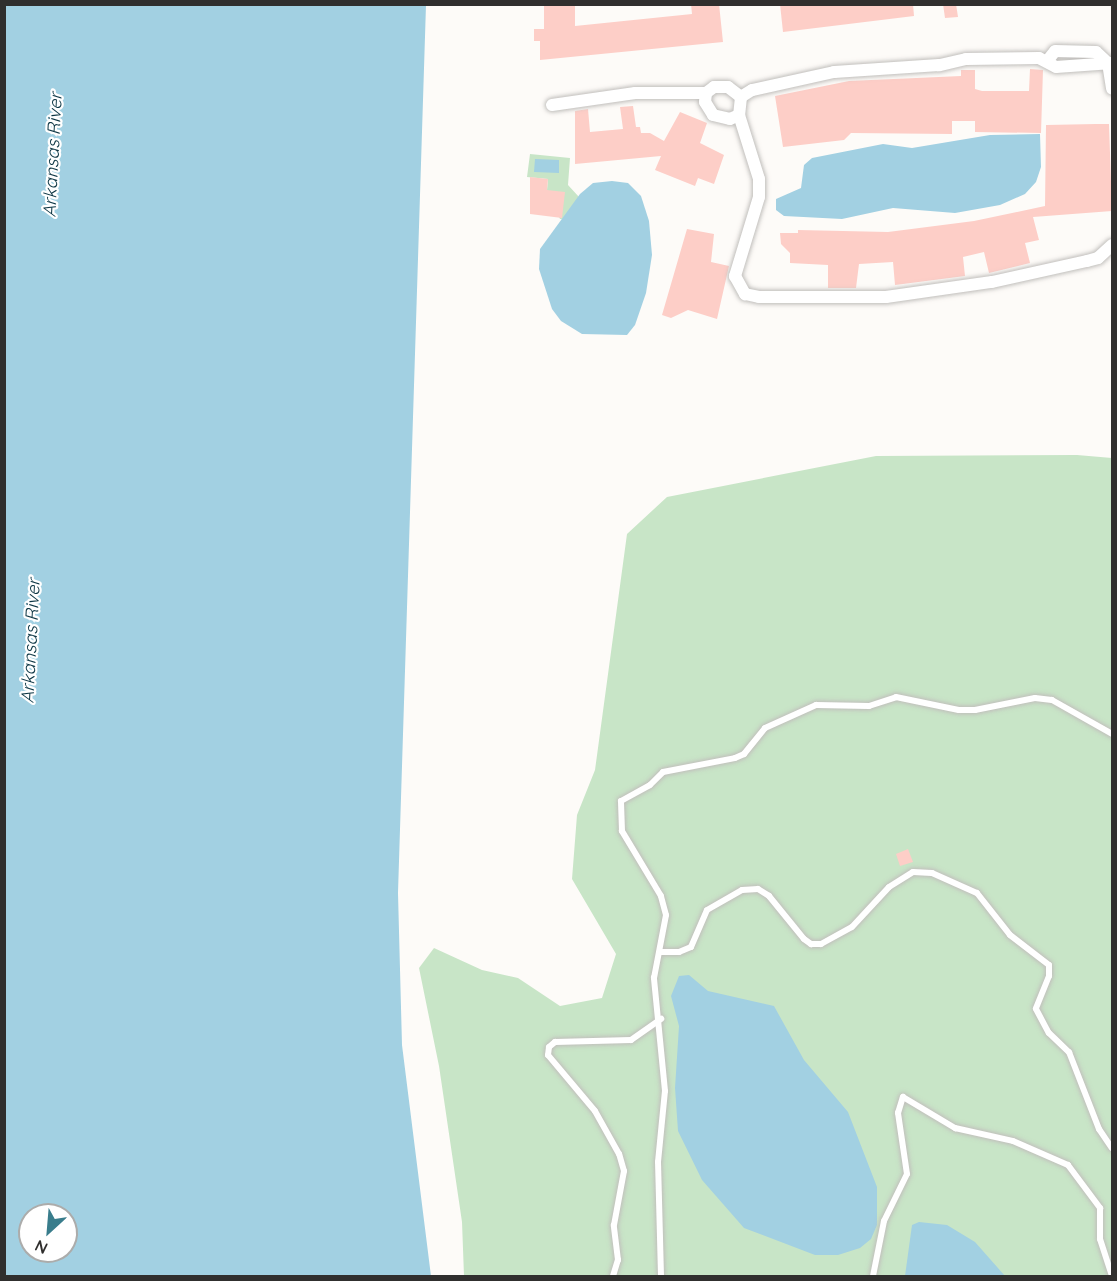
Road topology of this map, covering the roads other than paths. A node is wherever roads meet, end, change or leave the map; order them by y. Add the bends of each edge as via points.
1 (1110, 63) edge
2 (1113, 89) edge
3 (706, 93) junction
4 (741, 98) junction
5 (552, 105) dead end
6 (739, 115) junction
7 (1113, 245) edge
8 (1113, 734) edge
9 (660, 952) junction
10 (661, 1019) junction
11 (1113, 1148) edge
12 (1113, 1275) edge
13 (613, 1276) edge
14 (662, 1276) edge
15 (873, 1276) edge

1 - 2 street
1 - 4 street via 1096,52 1076,50 1055,51 1048,60 966,59 939,65 834,72 752,90
3 - 4 street via 714,87 728,87
3 - 5 street via 635,93
3 - 6 street via 705,102 713,115
4 - 6 street
6 - 7 street via 759,179 759,197 735,276 745,294 791,298 903,295 1087,261 1098,258
8 - 9 lane via 1052,700 1035,698 996,708 959,711 896,697 869,706 816,705 765,728 744,754 735,758 663,772 650,785 621,801 619,808 630,849 661,896 666,915
9 - 10 lane via 654,978
9 - 11 lane via 679,952 691,947 707,910 742,890 758,889 769,896 804,939 821,944 852,927 889,887 913,872 932,873 977,893 1010,935 1049,965 1049,976 1036,1009 1049,1033 1069,1052 1099,1129
10 - 13 lane via 631,1040 555,1041 549,1047 548,1055 595,1111 624,1171 614,1225 618,1260
10 - 14 lane via 665,1091 658,1162
12 - 15 lane via 1100,1239 1100,1208 1068,1165 1013,1141 955,1128 903,1097 898,1113 907,1174 884,1221

